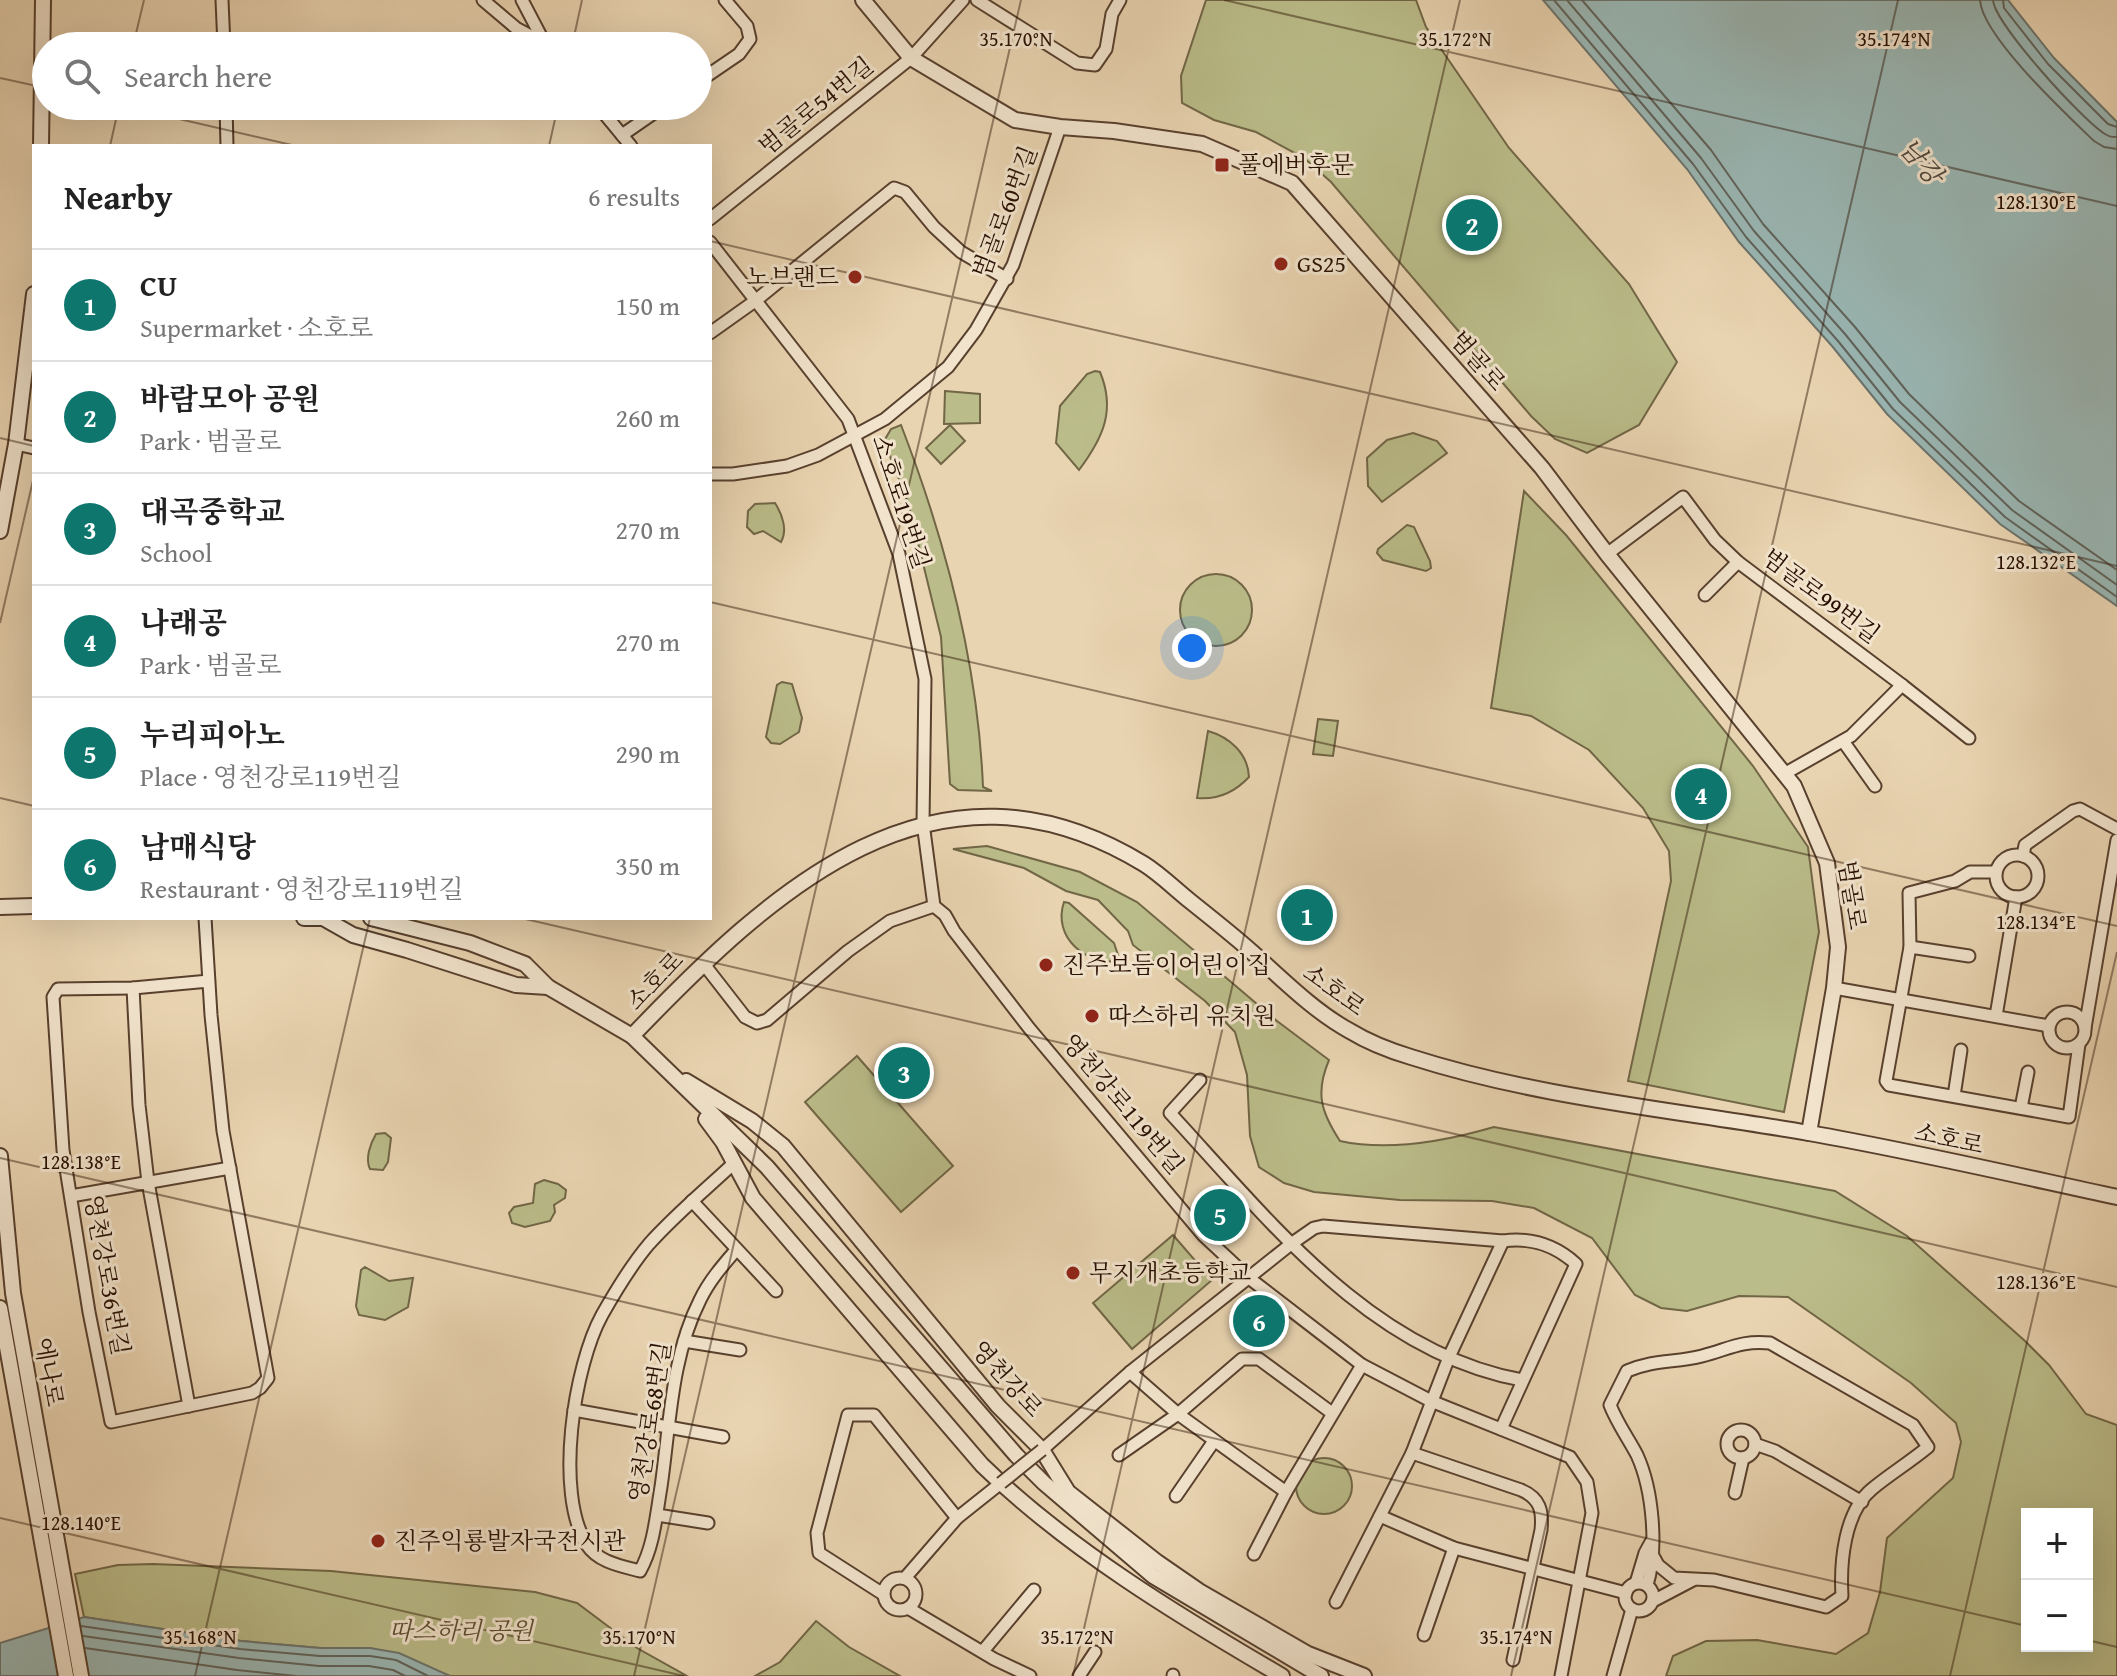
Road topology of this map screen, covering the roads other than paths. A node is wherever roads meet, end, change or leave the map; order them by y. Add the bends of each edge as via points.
1 (43, 0) edge
2 (222, 0) edge
3 (483, 0) edge
4 (522, 0) edge
5 (725, 0) edge
6 (863, 0) edge
7 (963, 0) edge
8 (977, 0) edge
9 (1120, 0) edge
10 (43, 32) edge
11 (223, 32) edge
12 (524, 32) edge
13 (539, 32) edge
14 (911, 58) junction
15 (712, 72) edge
16 (41, 120) edge
17 (226, 120) edge
18 (610, 120) edge
19 (644, 120) edge
20 (1060, 127) junction
21 (622, 135) junction
22 (41, 144) edge
23 (227, 144) edge
24 (629, 144) edge
25 (712, 217) edge
26 (712, 245) edge
27 (1007, 279) junction
28 (755, 301) junction
29 (32, 311) edge
30 (712, 332) edge
31 (856, 436) junction
32 (16, 444) junction
33 (32, 448) edge
34 (712, 474) edge
35 (0, 531) edge
36 (1607, 554) junction
37 (1738, 562) junction
38 (1705, 595) dead end
39 (1902, 685) junction
40 (1969, 738) dead end
41 (1843, 741) junction
42 (1784, 774) junction
43 (1875, 786) dead end
44 (923, 823) junction
45 (2117, 829) edge
46 (2117, 840) edge
47 (2023, 856) junction
48 (1996, 872) junction
49 (2016, 897) junction
50 (32, 906) edge
51 (934, 906) junction
52 (0, 907) edge
53 (205, 920) edge
54 (328, 920) edge
55 (379, 920) edge
56 (1910, 947) junction
57 (1969, 956) dead end
58 (703, 963) junction
59 (209, 981) junction
60 (548, 987) junction
61 (133, 988) junction
62 (1834, 988) junction
63 (1901, 999) junction
64 (1996, 1016) junction
65 (2049, 1026) junction
66 (2085, 1028) junction
67 (632, 1036) junction
68 (2079, 1044) junction
69 (1961, 1050) dead end
70 (655, 1061) junction
71 (2028, 1072) dead end
72 (1200, 1080) dead end
73 (1954, 1096) junction
74 (2021, 1108) junction
75 (1809, 1133) junction
76 (0, 1156) edge
77 (733, 1164) junction
78 (230, 1168) junction
79 (148, 1182) junction
80 (71, 1196) junction
81 (2117, 1197) edge
82 (692, 1201) junction
83 (1503, 1241) junction
84 (1291, 1244) junction
85 (736, 1250) junction
86 (1249, 1278) junction
87 (776, 1291) dead end
88 (0, 1308) edge
89 (684, 1341) junction
90 (740, 1350) dead end
91 (1449, 1357) junction
92 (1362, 1365) junction
93 (1130, 1372) junction
94 (1522, 1380) junction
95 (1431, 1401) junction
96 (189, 1406) junction
97 (574, 1410) junction
98 (1332, 1413) junction
99 (1178, 1414) junction
100 (669, 1428) junction
101 (1501, 1429) junction
102 (723, 1437) dead end
103 (1214, 1441) junction
104 (1755, 1444) junction
105 (1042, 1450) junction
106 (1412, 1453) junction
107 (1119, 1455) dead end
108 (1743, 1458) junction
109 (1001, 1483) junction
110 (1286, 1492) junction
111 (1735, 1493) dead end
112 (1176, 1496) dead end
113 (1862, 1502) junction
114 (657, 1515) junction
115 (1380, 1516) junction
116 (957, 1518) junction
117 (708, 1523) dead end
118 (1651, 1542) junction
119 (1454, 1548) junction
120 (1254, 1554) dead end
121 (1653, 1556) junction
122 (1533, 1567) junction
123 (905, 1578) junction
124 (1674, 1578) junction
125 (1693, 1580) junction
126 (1581, 1582) junction
127 (1644, 1585) junction
128 (1034, 1590) dead end
129 (1626, 1593) junction
130 (883, 1594) junction
131 (60, 1597) junction
132 (1653, 1601) junction
133 (1336, 1602) dead end
134 (908, 1608) junction
135 (1632, 1609) junction
136 (1424, 1635) dead end
137 (983, 1651) junction
138 (1095, 1652) dead end
139 (1513, 1660) dead end
140 (66, 1676) edge
141 (81, 1676) edge
142 (1030, 1676) edge
143 (1079, 1676) edge
144 (1282, 1676) edge
145 (1321, 1676) edge
146 (1364, 1676) edge
147 (1561, 1676) edge
148 (1613, 1676) edge

1 - 10 street
2 - 11 street
3 - 12 street
4 - 13 street
5 - 15 street via 747,26 750,39
6 - 14 street, 범골로
7 - 14 street, 범골로54번길
8 - 9 street via 1077,63 1095,65 1106,49
14 - 20 street, 범골로 via 1015,120
14 - 25 street, 범골로54번길
16 - 22 street
17 - 23 street
18 - 21 street
19 - 21 street
20 - 27 street, 범골로60번길
20 - 36 street, 범골로 via 1202,144 1292,183 1542,468
21 - 24 street
26 - 28 street, 소호로19번길
27 - 28 street via 961,252 905,192 894,188
27 - 31 street, 범골로60번길 via 948,367
28 - 30 street
28 - 31 street, 소호로19번길
29 - 32 street
31 - 34 street, 범골로60번길 via 787,466
31 - 44 street, 소호로19번길 via 899,554 925,679
32 - 33 street
32 - 35 street
36 - 37 street, 범골로99번길 via 1683,497
36 - 42 street, 범골로
37 - 38 street
37 - 39 street, 범골로99번길
39 - 40 street, 범골로99번길
39 - 41 street
41 - 42 street
41 - 43 street
42 - 62 street, 범골로 via 1827,863 1838,947
44 - 51 street
44 - 58 street, 소호로 via 808,876
44 - 75 street, 소호로 via 966,816 1032,820 1097,840 1147,866 1349,1031 1405,1055 1494,1079
45 - 47 street via 2087,811 2073,811 2025,845
46 - 66 street
47 - 48 street via 2009,856
47 - 49 street via 2034,864 2037,876 2033,888
48 - 49 street via 2003,892
48 - 56 street via 1970,872 1909,893
49 - 64 street
50 - 52 street
51 - 58 street via 890,921 757,1023 745,1017
51 - 86 street, 영천강로119번길 via 1203,1235
53 - 59 street, 영천강로36번길
54 - 60 street, 영천강로 via 353,935 516,985
55 - 60 street, 영천강로 via 470,943 525,964
56 - 57 street
56 - 63 street
58 - 67 street, 소호로
59 - 61 street, 영천강로36번길
59 - 78 street, 영천강로36번길
60 - 67 street, 영천강로
61 - 79 street
61 - 80 street, 영천강로36번길 via 58,989 53,997
62 - 63 street
62 - 75 street, 범골로
63 - 64 street
63 - 73 street via 1886,1081
64 - 65 street
65 - 66 street via 2069,1012 2080,1017
65 - 68 street via 2057,1045 2068,1049
66 - 68 street
67 - 70 street, 영천강로
68 - 74 street via 2069,1117
69 - 73 street
70 - 77 street, 영천강로 via 706,1118
70 - 105 street, 영천강로 via 783,1146 998,1406
70 - 145 street, 영천강로 via 767,1167 1044,1483 1153,1576
71 - 74 street
72 - 84 street, 영천강로119번길 via 1170,1113
73 - 74 street
75 - 81 street, 소호로
76 - 131 street, 에나로 via 13,1293
77 - 82 street, 영천강로68번길
77 - 109 street, 영천강로 via 753,1198
78 - 79 street
78 - 96 street, 영천강로36번길 via 268,1378 252,1393
79 - 80 street
79 - 96 street
80 - 96 street, 영천강로36번길 via 111,1422
82 - 85 street
82 - 97 street, 영천강로68번길 via 647,1246 601,1317
83 - 84 street via 1323,1226
83 - 91 street
83 - 94 street via 1544,1244 1576,1264
84 - 86 street
84 - 91 street via 1381,1321
85 - 87 street
85 - 89 street, 영천강로68번길 via 700,1300
86 - 92 street, 영천강로119번길
86 - 93 street
88 - 131 street, 에나로
89 - 90 street
89 - 100 street, 영천강로68번길
91 - 94 street
91 - 95 street
92 - 95 street, 영천강로119번길
92 - 98 street
93 - 99 street
93 - 105 street
94 - 101 street
95 - 101 street, 영천강로119번길
95 - 106 street
97 - 100 street
97 - 114 street, 영천강로68번길 via 573,1505 587,1547 610,1563 640,1571
98 - 99 street via 1259,1359 1242,1359
98 - 110 street
99 - 103 street
99 - 107 street
100 - 102 street
100 - 114 street, 영천강로68번길
101 - 126 street, 영천강로119번길 via 1570,1457 1587,1482 1592,1513
103 - 110 street
103 - 112 street
104 - 108 street
104 - 108 street via 1748,1431 1730,1435 1730,1453
104 - 113 street
105 - 109 street, bridge
105 - 146 street, 영천강로 via 1068,1492 1157,1562 1257,1626
106 - 115 street
106 - 122 street via 1531,1494 1543,1513
108 - 111 street
109 - 116 street
109 - 144 street, 영천강로 via 1044,1521 1169,1607
110 - 120 street
113 - 118 street via 1870,1490 1928,1447 1913,1425 1770,1343 1750,1341 1627,1371 1610,1405 1647,1485
113 - 125 street via 1849,1527 1840,1566 1842,1596 1826,1607 1714,1580
114 - 117 street
115 - 119 street
115 - 133 street
116 - 123 street
116 - 130 street via 874,1415 848,1415 817,1533 819,1553
118 - 121 street
118 - 127 street via 1645,1553
119 - 122 street
119 - 136 street
121 - 124 street
121 - 127 street
122 - 126 street
122 - 139 street
123 - 130 street via 890,1581
123 - 134 street via 915,1589
124 - 125 street
124 - 127 street
125 - 132 street
126 - 129 street
126 - 147 street, 영천강로119번길
127 - 129 street
127 - 132 street
128 - 137 street
129 - 135 street
130 - 134 street via 894,1609
131 - 140 street
131 - 141 street
132 - 135 street via 1642,1611
134 - 137 street
135 - 148 street
137 - 142 street
138 - 143 street

